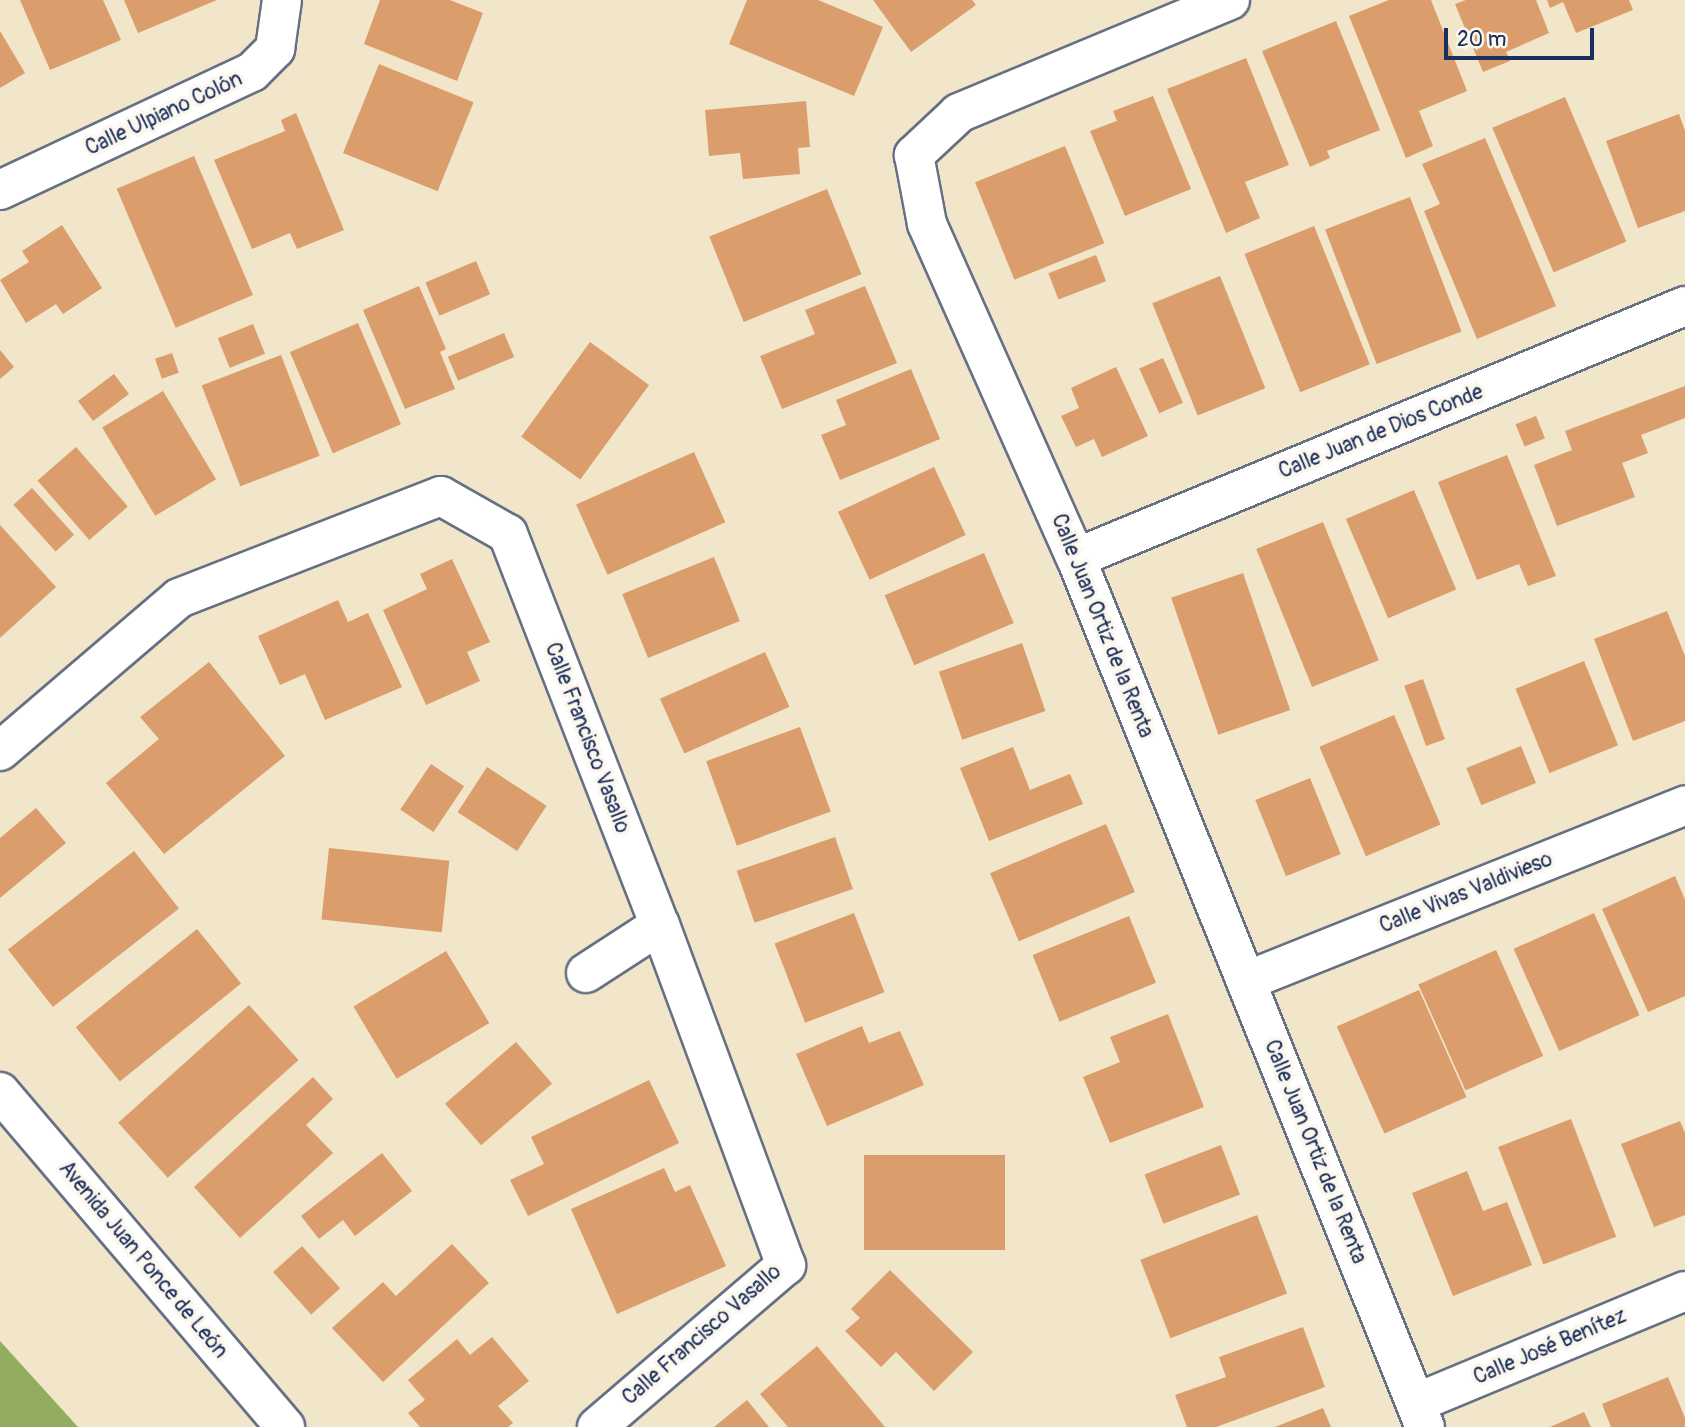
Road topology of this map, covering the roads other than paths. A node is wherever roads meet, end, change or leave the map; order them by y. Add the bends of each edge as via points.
1 (282, 0) edge
2 (1230, 0) edge
3 (0, 190) edge
4 (1685, 306) edge
5 (1076, 558) junction
6 (0, 751) edge
7 (1685, 805) edge
8 (660, 925) junction
9 (586, 972) dead end
10 (1246, 981) junction
11 (0, 1092) edge
12 (1685, 1291) edge
13 (1421, 1415) edge
14 (285, 1427) edge
15 (597, 1427) edge

1 - 3 street, Calle Ulpiano Colón via 275,49 252,72
2 - 5 street, Calle Juan Ortiz de la Renta via 959,113 914,155 927,224
4 - 5 street, Calle Juan de Dios Conde
5 - 10 street, Calle Juan Ortiz de la Renta
6 - 8 street, Calle Francisco Vasallo via 179,598 441,496 508,534
7 - 10 street, Calle Vivas Valdivieso
8 - 9 street
8 - 15 street, Calle Francisco Vasallo via 786,1265
10 - 13 street, Calle Juan Ortiz de la Renta
11 - 14 street, Avenida Juan Ponce de León
12 - 13 street, Calle José Benítez

